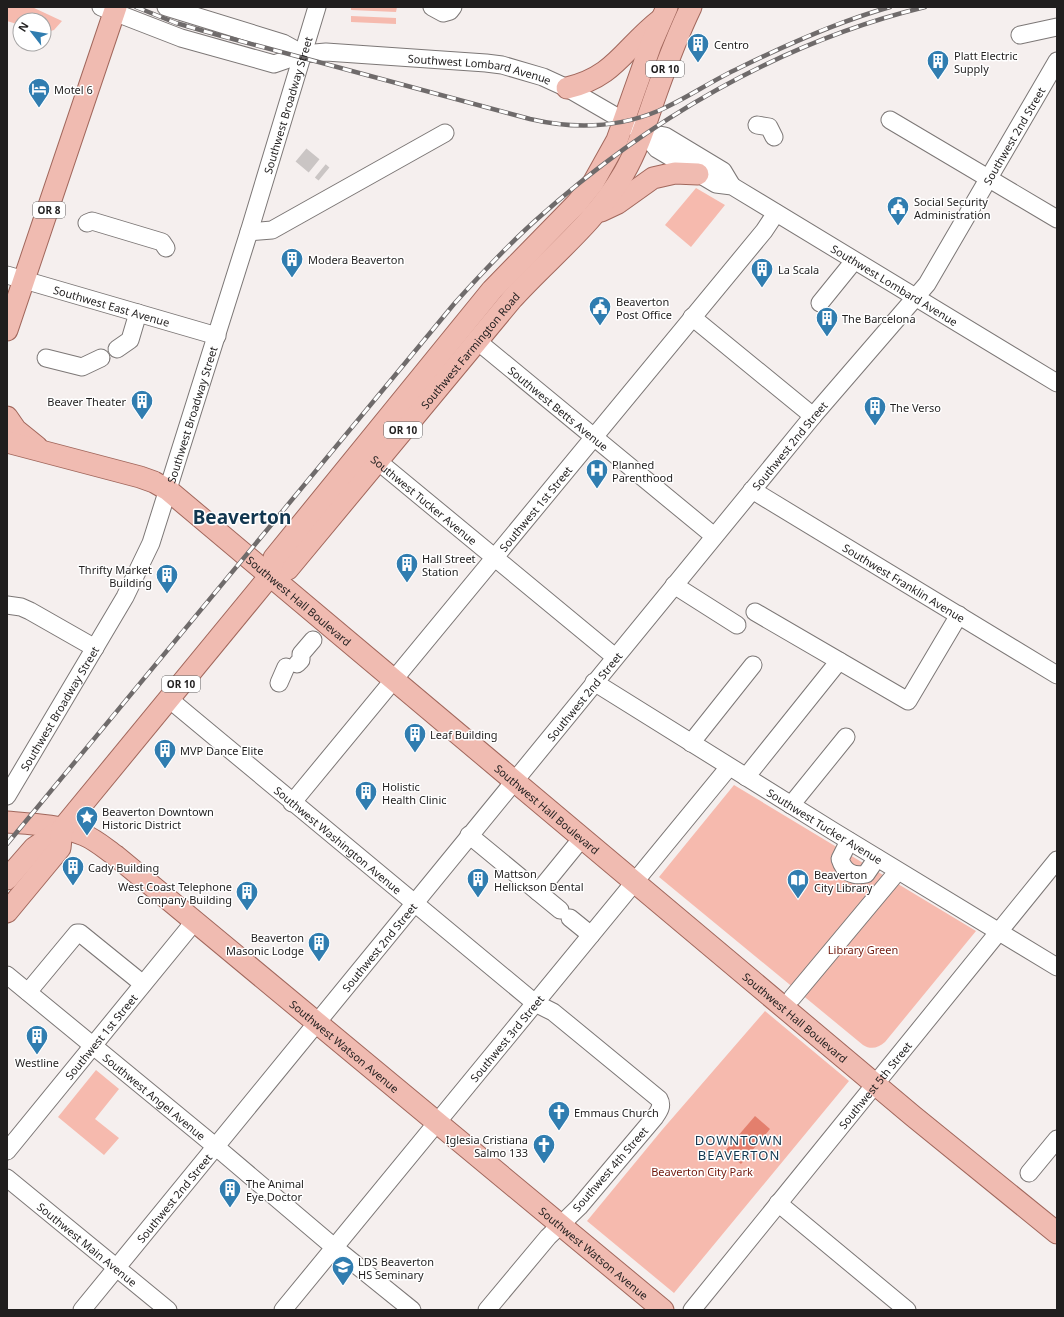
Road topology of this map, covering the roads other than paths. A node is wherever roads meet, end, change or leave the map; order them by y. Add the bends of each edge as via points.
1 (166, 7) edge
2 (317, 7) edge
3 (432, 7) edge
4 (453, 7) edge
5 (691, 7) edge
6 (111, 9) edge
7 (664, 13) edge
8 (1057, 27) edge
9 (1020, 34) dead end
10 (303, 54) junction
11 (1057, 61) edge
12 (567, 88) junction
13 (890, 120) dead end
14 (624, 121) junction
15 (757, 125) dead end
16 (643, 132) junction
17 (445, 133) dead end
18 (774, 137) dead end
19 (698, 174) junction
20 (989, 179) junction
21 (732, 186) junction
22 (776, 213) junction
23 (595, 214) junction
24 (1057, 219) edge
25 (88, 223) dead end
26 (249, 232) junction
27 (166, 248) dead end
28 (854, 261) junction
29 (16, 278) edge
30 (914, 297) junction
31 (820, 303) dead end
32 (138, 313) junction
33 (692, 317) junction
34 (7, 330) edge
35 (217, 336) junction
36 (476, 340) junction
37 (117, 349) dead end
38 (46, 358) dead end
39 (101, 358) dead end
40 (1057, 383) edge
41 (813, 416) junction
42 (7, 417) edge
43 (593, 437) junction
44 (7, 442) edge
45 (42, 452) junction
46 (370, 454) junction
47 (168, 490) junction
48 (752, 490) junction
49 (714, 536) junction
50 (493, 557) junction
51 (269, 577) junction
52 (674, 585) junction
53 (7, 605) edge
54 (754, 612) dead end
55 (959, 615) junction
56 (737, 624) dead end
57 (312, 640) dead end
58 (95, 648) junction
59 (615, 657) junction
60 (839, 661) junction
61 (753, 665) dead end
62 (1057, 675) edge
63 (394, 679) junction
64 (594, 682) junction
65 (279, 683) dead end
66 (169, 699) junction
67 (846, 737) dead end
68 (691, 743) junction
69 (729, 766) junction
70 (746, 777) junction
71 (513, 780) junction
72 (7, 796) edge
73 (292, 803) junction
74 (790, 805) junction
75 (7, 822) edge
76 (62, 829) junction
77 (469, 835) junction
78 (582, 838) junction
79 (849, 841) junction
80 (877, 858) junction
81 (1057, 860) edge
82 (893, 877) dead end
83 (7, 879) edge
84 (635, 882) junction
85 (538, 892) junction
86 (414, 902) junction
87 (7, 912) edge
88 (194, 922) junction
89 (999, 932) junction
90 (591, 935) junction
91 (1057, 967) edge
92 (7, 975) edge
93 (143, 984) junction
94 (28, 992) junction
95 (792, 998) dead end
96 (535, 1002) junction
97 (316, 1022) junction
98 (93, 1045) junction
99 (876, 1084) junction
100 (659, 1098) joint
101 (437, 1123) junction
102 (1057, 1138) edge
103 (215, 1146) junction
104 (7, 1151) edge
105 (1029, 1173) dead end
106 (7, 1178) edge
107 (778, 1202) junction
108 (559, 1225) junction
109 (1057, 1233) edge
110 (334, 1247) junction
111 (118, 1267) junction
112 (897, 1307) edge
113 (82, 1310) edge
114 (168, 1310) edge
115 (283, 1310) edge
116 (412, 1310) edge
117 (487, 1310) edge
118 (663, 1310) edge
119 (692, 1310) edge

1 - 10 street via 283,43
2 - 10 street, Southwest Broadway Street
3 - 4 street via 443,13
5 - 16 main road, OR 10
6 - 10 street, Southwest Lombard Avenue via 181,38 274,64
6 - 29 main road, OR 8
7 - 12 main road via 606,72 594,80
7 - 14 main road, OR 10
8 - 9 street
10 - 12 street, Southwest Lombard Avenue via 326,52 486,63 524,71
10 - 26 street, Southwest Broadway Street
11 - 20 street, Southwest 2nd Street
12 - 14 street, Southwest Lombard Avenue
13 - 20 street
14 - 16 street, Southwest Lombard Avenue
14 - 46 main road, Southwest Farmington Road / OR 10 via 611,152 593,183 577,203 492,290
15 - 18 street via 769,128
16 - 19 street, Southwest Lombard Avenue via 657,149
16 - 21 street, Southwest Lombard Avenue via 665,136 723,171
16 - 23 main road, Southwest Farmington Road / OR 10 via 624,173
17 - 26 street via 272,230
19 - 21 street, Southwest Lombard Avenue via 716,184
19 - 23 main road via 675,173 653,178 618,203
20 - 24 street
20 - 30 street, Southwest 2nd Street via 927,284
21 - 22 street, Southwest Lombard Avenue
22 - 28 street, Southwest Lombard Avenue
22 - 33 street, Southwest 1st Street
23 - 36 main road, Southwest Farmington Road / OR 10 via 578,234 532,277
25 - 27 street via 92,221 162,242
26 - 35 street, Southwest Broadway Street
28 - 30 street, Southwest Lombard Avenue
28 - 31 street
29 - 32 street, Southwest East Avenue
29 - 34 main road, OR 8
30 - 40 street, Southwest Lombard Avenue
30 - 41 street, Southwest 2nd Street
32 - 35 street, Southwest East Avenue
32 - 37 street via 130,340
33 - 41 street
33 - 43 street, Southwest 1st Street
35 - 47 street, Southwest Broadway Street
36 - 43 street, Southwest Betts Avenue
36 - 46 main road, Southwest Farmington Road / OR 10
38 - 39 street via 82,367
41 - 48 street, Southwest 2nd Street
42 - 45 main road via 16,430
43 - 49 street, Southwest Betts Avenue
43 - 50 street, Southwest 1st Street
44 - 45 main road, Southwest Hall Boulevard
45 - 47 main road, Southwest Hall Boulevard via 140,477
46 - 50 street, Southwest Tucker Avenue
46 - 51 main road, Southwest Farmington Road / OR 10 via 288,569
47 - 51 main road, Southwest Hall Boulevard
47 - 58 street, Southwest Broadway Street via 143,561
48 - 49 street, Southwest 2nd Street
48 - 55 street, Southwest Franklin Avenue
49 - 52 street, Southwest 2nd Street
50 - 59 street, Southwest Tucker Avenue
50 - 63 street, Southwest 1st Street
51 - 63 main road, Southwest Hall Boulevard
51 - 66 main road, Southwest Farmington Road / OR 10
52 - 56 street
52 - 59 street, Southwest 2nd Street
53 - 58 street via 30,611
54 - 60 street
55 - 60 street via 908,701
55 - 62 street, Southwest Franklin Avenue
57 - 65 street
58 - 72 street, Southwest Broadway Street
59 - 64 street, Southwest 2nd Street
60 - 70 street
61 - 68 street
63 - 71 main road, Southwest Hall Boulevard
63 - 73 street, Southwest 1st Street
64 - 68 street, Southwest Tucker Avenue
64 - 71 street, Southwest 2nd Street
66 - 73 street, Southwest Washington Avenue
66 - 76 main road, Southwest Farmington Road / OR 10
67 - 74 street
68 - 69 street, Southwest Tucker Avenue
69 - 70 street, Southwest Tucker Avenue
69 - 84 street, Southwest 3rd Street
70 - 74 street, Southwest Tucker Avenue
71 - 77 street, Southwest 2nd Street
71 - 78 main road, Southwest Hall Boulevard
73 - 86 street, Southwest Washington Avenue
74 - 79 street, Southwest Tucker Avenue
75 - 76 main road, Southwest Watson Avenue
76 - 83 main road, Southwest Farmington Road / OR 10 via 34,848
76 - 87 main road via 60,848
76 - 88 main road, Southwest Watson Avenue via 85,836 111,853
77 - 85 street
77 - 86 street, Southwest 2nd Street
78 - 84 main road, Southwest Hall Boulevard
78 - 85 street
79 - 80 street, Southwest Tucker Avenue
79 - 80 street via 840,858 846,871 859,876 866,874
80 - 89 street, Southwest Tucker Avenue
81 - 89 street, Southwest 5th Street
82 - 95 street
84 - 90 street, Southwest 3rd Street
84 - 99 main road, Southwest Hall Boulevard
85 - 90 street
86 - 96 street, Southwest Washington Avenue
86 - 97 street, Southwest 2nd Street
88 - 93 street, Southwest 1st Street
88 - 97 main road, Southwest Watson Avenue
89 - 91 street, Southwest Tucker Avenue
89 - 99 street, Southwest 5th Street
90 - 96 street, Southwest 3rd Street
92 - 94 street, Southwest Angel Avenue
93 - 94 street via 77,933
93 - 98 street, Southwest 1st Street
94 - 98 street, Southwest Angel Avenue
96 - 100 street, Southwest Washington Avenue via 553,1012
96 - 101 street, Southwest 3rd Street
97 - 101 main road, Southwest Watson Avenue
97 - 103 street, Southwest 2nd Street
98 - 103 street, Southwest Angel Avenue
98 - 104 street, Southwest 1st Street
99 - 107 street, Southwest 5th Street
99 - 109 main road, Southwest Hall Boulevard
100 - 108 street, Southwest 4th Street via 661,1109 655,1117 579,1207
101 - 108 main road, Southwest Watson Avenue
101 - 110 street, Southwest 3rd Street
102 - 105 street
103 - 110 street, Southwest Angel Avenue
103 - 111 street, Southwest 2nd Street
106 - 111 street, Southwest Main Avenue
107 - 112 street
107 - 119 street, Southwest 5th Street
108 - 117 street, Southwest 4th Street
108 - 118 main road, Southwest Watson Avenue
110 - 115 street, Southwest 3rd Street
110 - 116 street, Southwest Angel Avenue
111 - 113 street, Southwest 2nd Street
111 - 114 street, Southwest Main Avenue

